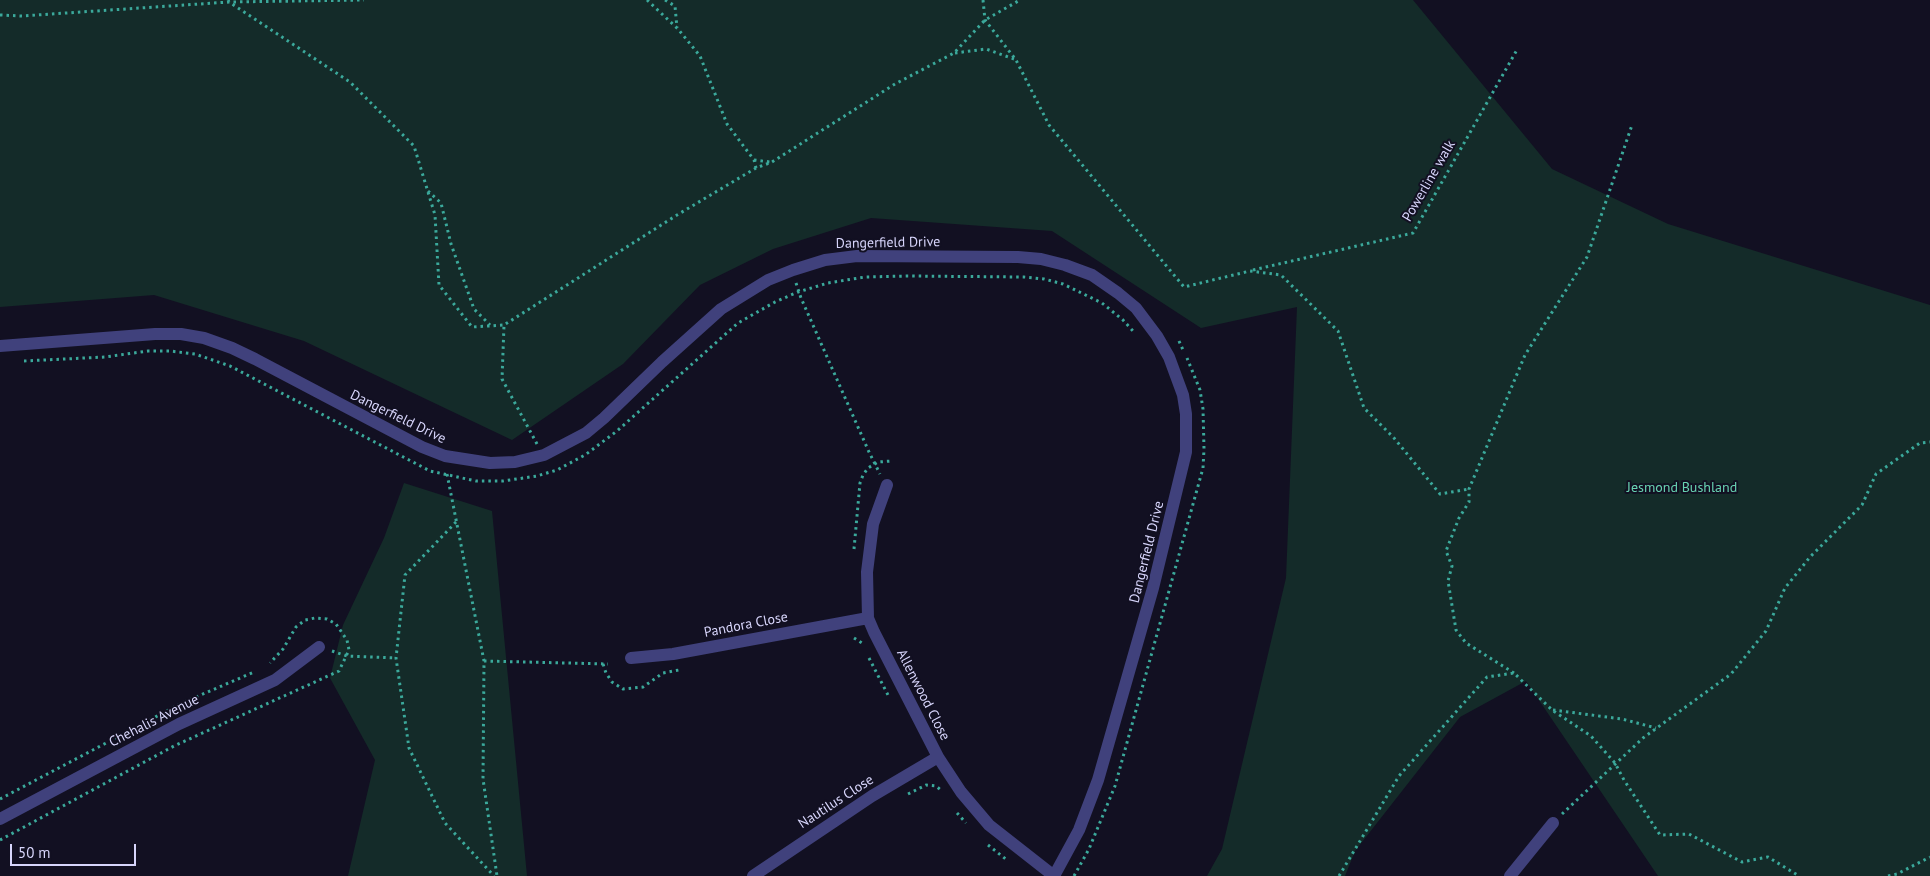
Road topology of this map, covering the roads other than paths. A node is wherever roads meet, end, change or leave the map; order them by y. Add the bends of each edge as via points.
1 (0, 346) edge
2 (886, 485) dead end
3 (868, 618) junction
4 (319, 647) road end
5 (631, 658) dead end
6 (938, 758) junction
7 (0, 819) edge
8 (1553, 823) road end
9 (752, 876) edge
10 (1054, 876) edge
11 (1510, 876) edge

1 - 10 street, Dangerfield Drive via 156,334 204,338 255,359 422,447 445,456 490,463 515,462 544,455 586,433 721,309 768,280 793,270 825,260 857,256 1018,257 1066,265 1092,275 1136,308 1170,358 1181,386 1186,414 1186,452 1153,588 1098,780 1080,830
2 - 3 street, Allenwood Close via 873,524 867,572
3 - 5 street, Pandora Close via 673,654
3 - 6 street, Allenwood Close
4 - 7 street, Chehalis Avenue via 275,680 180,724
6 - 9 street, Nautilus Close via 872,796
6 - 10 street, Allenwood Close via 988,825
8 - 11 street

